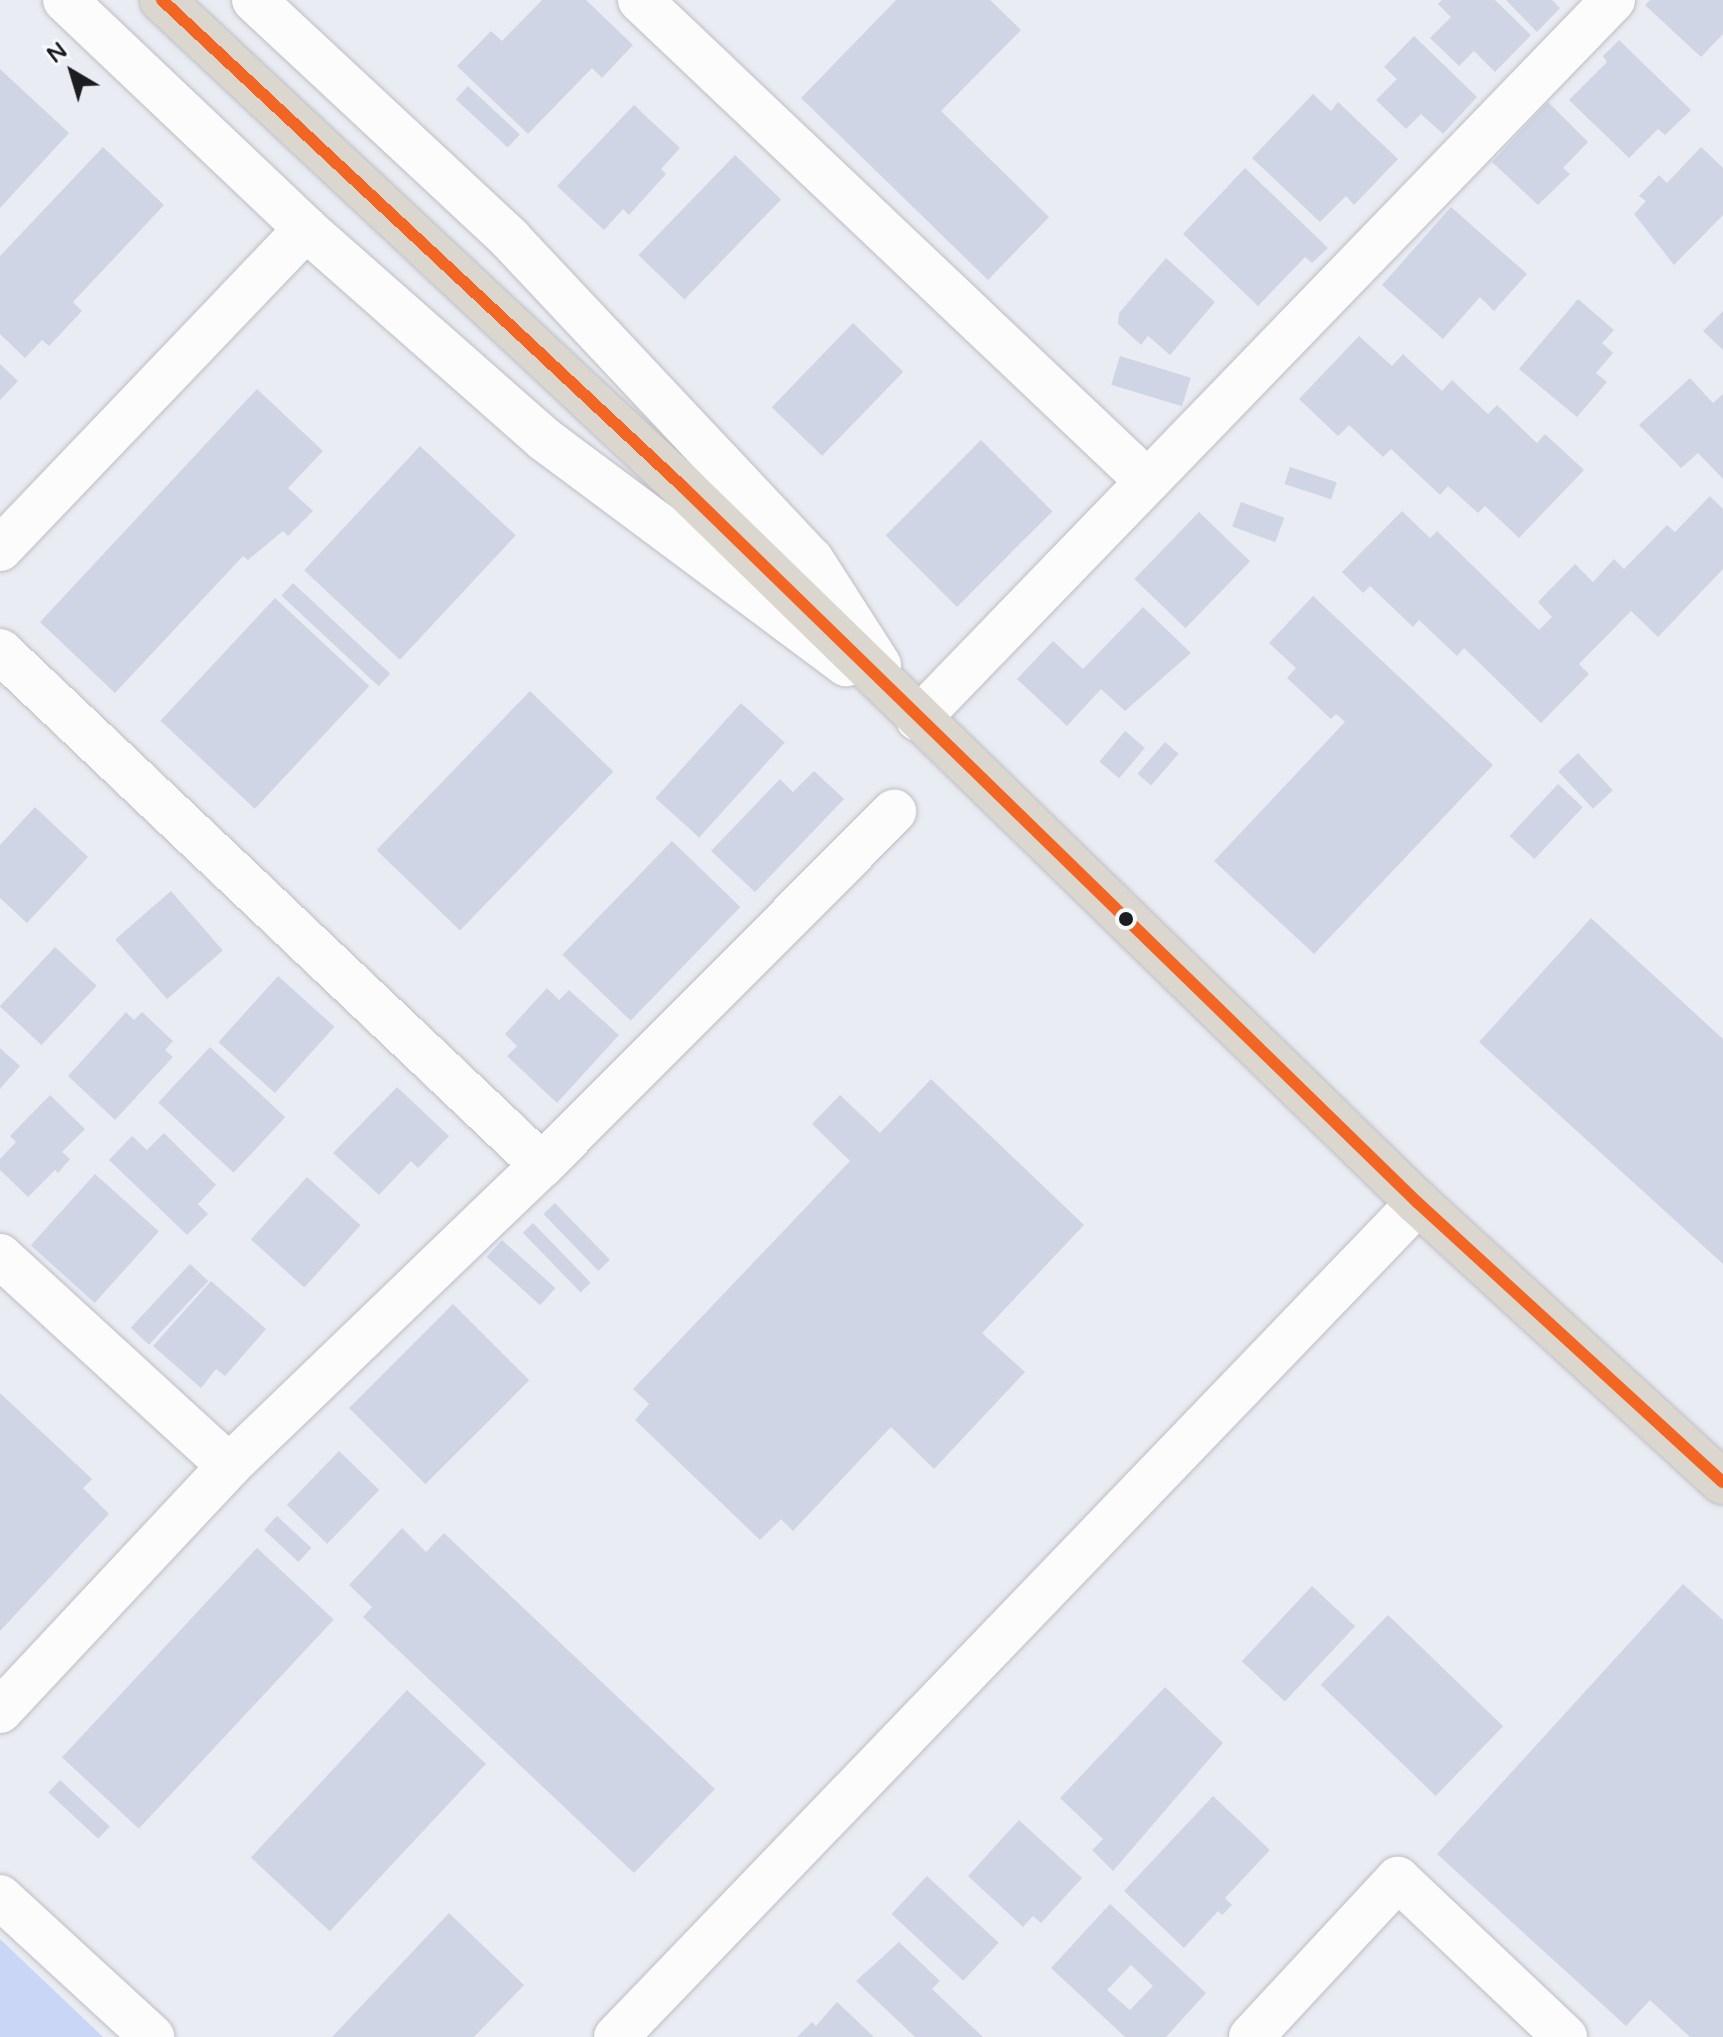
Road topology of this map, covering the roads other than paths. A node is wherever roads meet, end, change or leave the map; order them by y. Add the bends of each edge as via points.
1 (65, 0) edge
2 (162, 0) edge
3 (254, 0) edge
4 (640, 0) edge
5 (1613, 0) edge
6 (306, 229) junction
7 (1147, 481) junction
8 (0, 549) edge
9 (0, 651) edge
10 (911, 712) junction
11 (894, 812) dead end
12 (542, 1165) junction
13 (1418, 1203) junction
14 (0, 1256) edge
15 (229, 1466) junction
16 (1723, 1482) edge
17 (0, 1711) edge
18 (0, 1897) edge
19 (152, 2037) edge
20 (616, 2037) edge
21 (1251, 2037) edge
22 (1565, 2037) edge

1 - 6 street
2 - 10 highway via 683,487
3 - 10 street via 510,239 811,559
4 - 7 street
5 - 7 street
6 - 8 street
6 - 10 street via 544,439
7 - 10 street
9 - 12 street
10 - 13 highway
11 - 12 street
12 - 15 street
13 - 16 highway
13 - 20 street
14 - 15 street
15 - 17 street
18 - 19 street
21 - 22 street via 1398,1879

